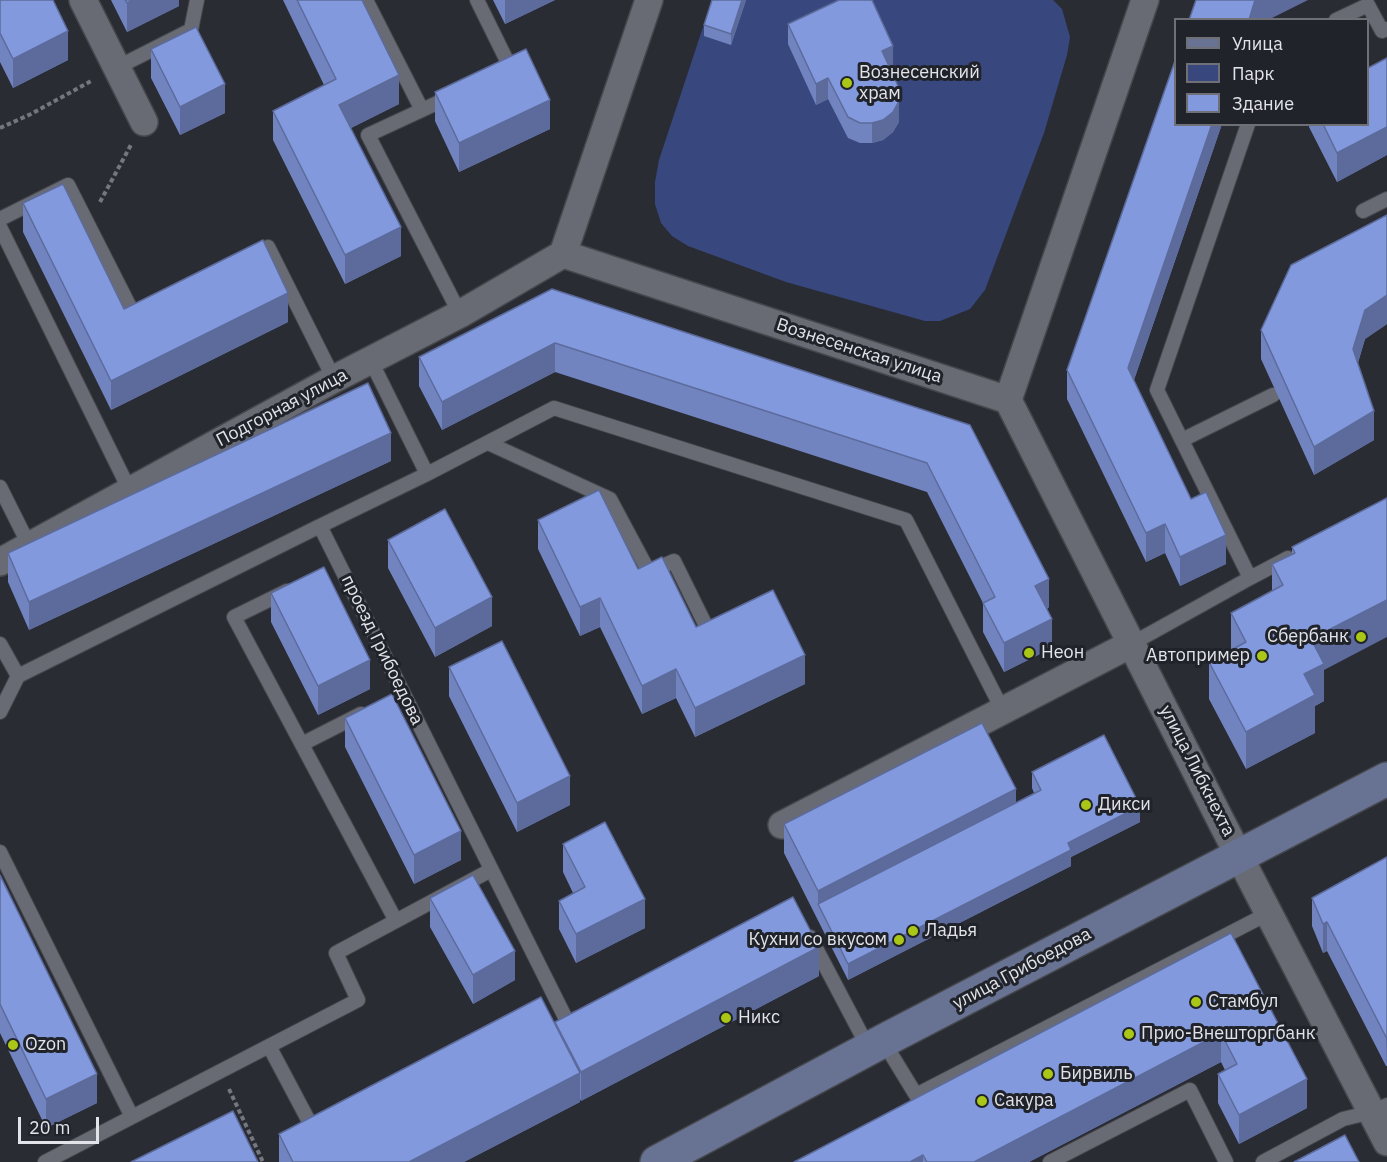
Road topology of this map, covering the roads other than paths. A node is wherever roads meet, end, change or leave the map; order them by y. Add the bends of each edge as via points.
1 (83, 0) edge
2 (197, 0) edge
3 (366, 0) edge
4 (477, 0) edge
5 (649, 0) edge
6 (1145, 0) edge
7 (1340, 18) edge
8 (1387, 29) edge
9 (118, 67) junction
10 (491, 78) edge
11 (461, 92) edge
12 (422, 110) junction
13 (144, 122) road end
14 (1247, 126) edge
15 (1387, 199) edge
16 (1363, 211) dead end
17 (0, 219) edge
18 (0, 227) edge
19 (563, 254) junction
20 (237, 263) edge
21 (154, 304) edge
22 (460, 314) junction
23 (371, 361) junction
24 (334, 378) junction
25 (1273, 395) edge
26 (1008, 400) junction
27 (1182, 440) junction
28 (488, 443) junction
29 (427, 474) junction
30 (0, 488) edge
31 (130, 491) junction
32 (320, 526) junction
33 (29, 545) junction
34 (1303, 550) edge
35 (0, 562) edge
36 (1250, 579) junction
37 (297, 585) edge
38 (708, 630) edge
39 (1133, 643) junction
40 (0, 644) edge
41 (18, 676) junction
42 (373, 708) edge
43 (1003, 711) junction
44 (0, 712) edge
45 (302, 744) junction
46 (1387, 779) edge
47 (782, 825) edge
48 (0, 852) edge
49 (1239, 856) junction
50 (491, 870) junction
51 (1269, 913) junction
52 (396, 921) junction
53 (804, 925) edge
54 (589, 1012) edge
55 (876, 1045) junction
56 (269, 1046) junction
57 (1379, 1108) edge
58 (132, 1118) junction
59 (313, 1129) edge
60 (1387, 1142) edge
61 (45, 1162) edge
62 (657, 1162) edge
63 (1050, 1162) edge
64 (1226, 1162) edge
65 (1263, 1162) edge

1 - 9 street
2 - 9 lane via 191,30
3 - 12 lane
4 - 10 lane via 511,69
5 - 19 street
6 - 26 street
7 - 8 lane via 1368,5 1382,31
9 - 13 street
11 - 12 lane
12 - 22 lane via 368,135
14 - 27 lane via 1157,390
15 - 16 lane
17 - 21 lane via 68,185 134,315
18 - 31 lane
19 - 22 street, Подгорная улица
19 - 26 street, Вознесенская улица
20 - 24 lane via 268,247
22 - 23 street, Подгорная улица
23 - 24 street, Подгорная улица
23 - 29 lane
24 - 31 street, Подгорная улица
25 - 27 lane
26 - 39 street, улица Либкнехта
27 - 36 lane
28 - 29 lane
28 - 38 lane via 610,499 649,572 674,561
28 - 43 lane via 554,408 906,520
29 - 32 lane
30 - 33 lane
31 - 33 street, Подгорная улица
32 - 41 lane
32 - 50 lane, проезд Грибоедова via 334,567 398,696
33 - 35 street, Подгорная улица
34 - 36 lane
36 - 39 lane
37 - 45 lane via 234,617
39 - 43 street
39 - 49 street, улица Либкнехта
40 - 41 lane
41 - 44 lane
42 - 45 lane
43 - 47 street
45 - 52 lane
46 - 49 main road, улица Грибоедова
48 - 58 lane
49 - 51 street, улица Либкнехта
49 - 55 main road, улица Грибоедова
50 - 52 lane
50 - 54 lane, проезд Грибоедова via 547,996 568,1023
51 - 55 lane via 915,1095
51 - 57 street, улица Либкнехта
52 - 56 lane via 336,952 358,1000
53 - 55 lane
55 - 62 main road, улица Грибоедова
56 - 58 lane
56 - 59 lane
57 - 60 street, улица Либкнехта
57 - 65 lane via 1342,1119
58 - 61 lane
63 - 64 lane via 1190,1090

